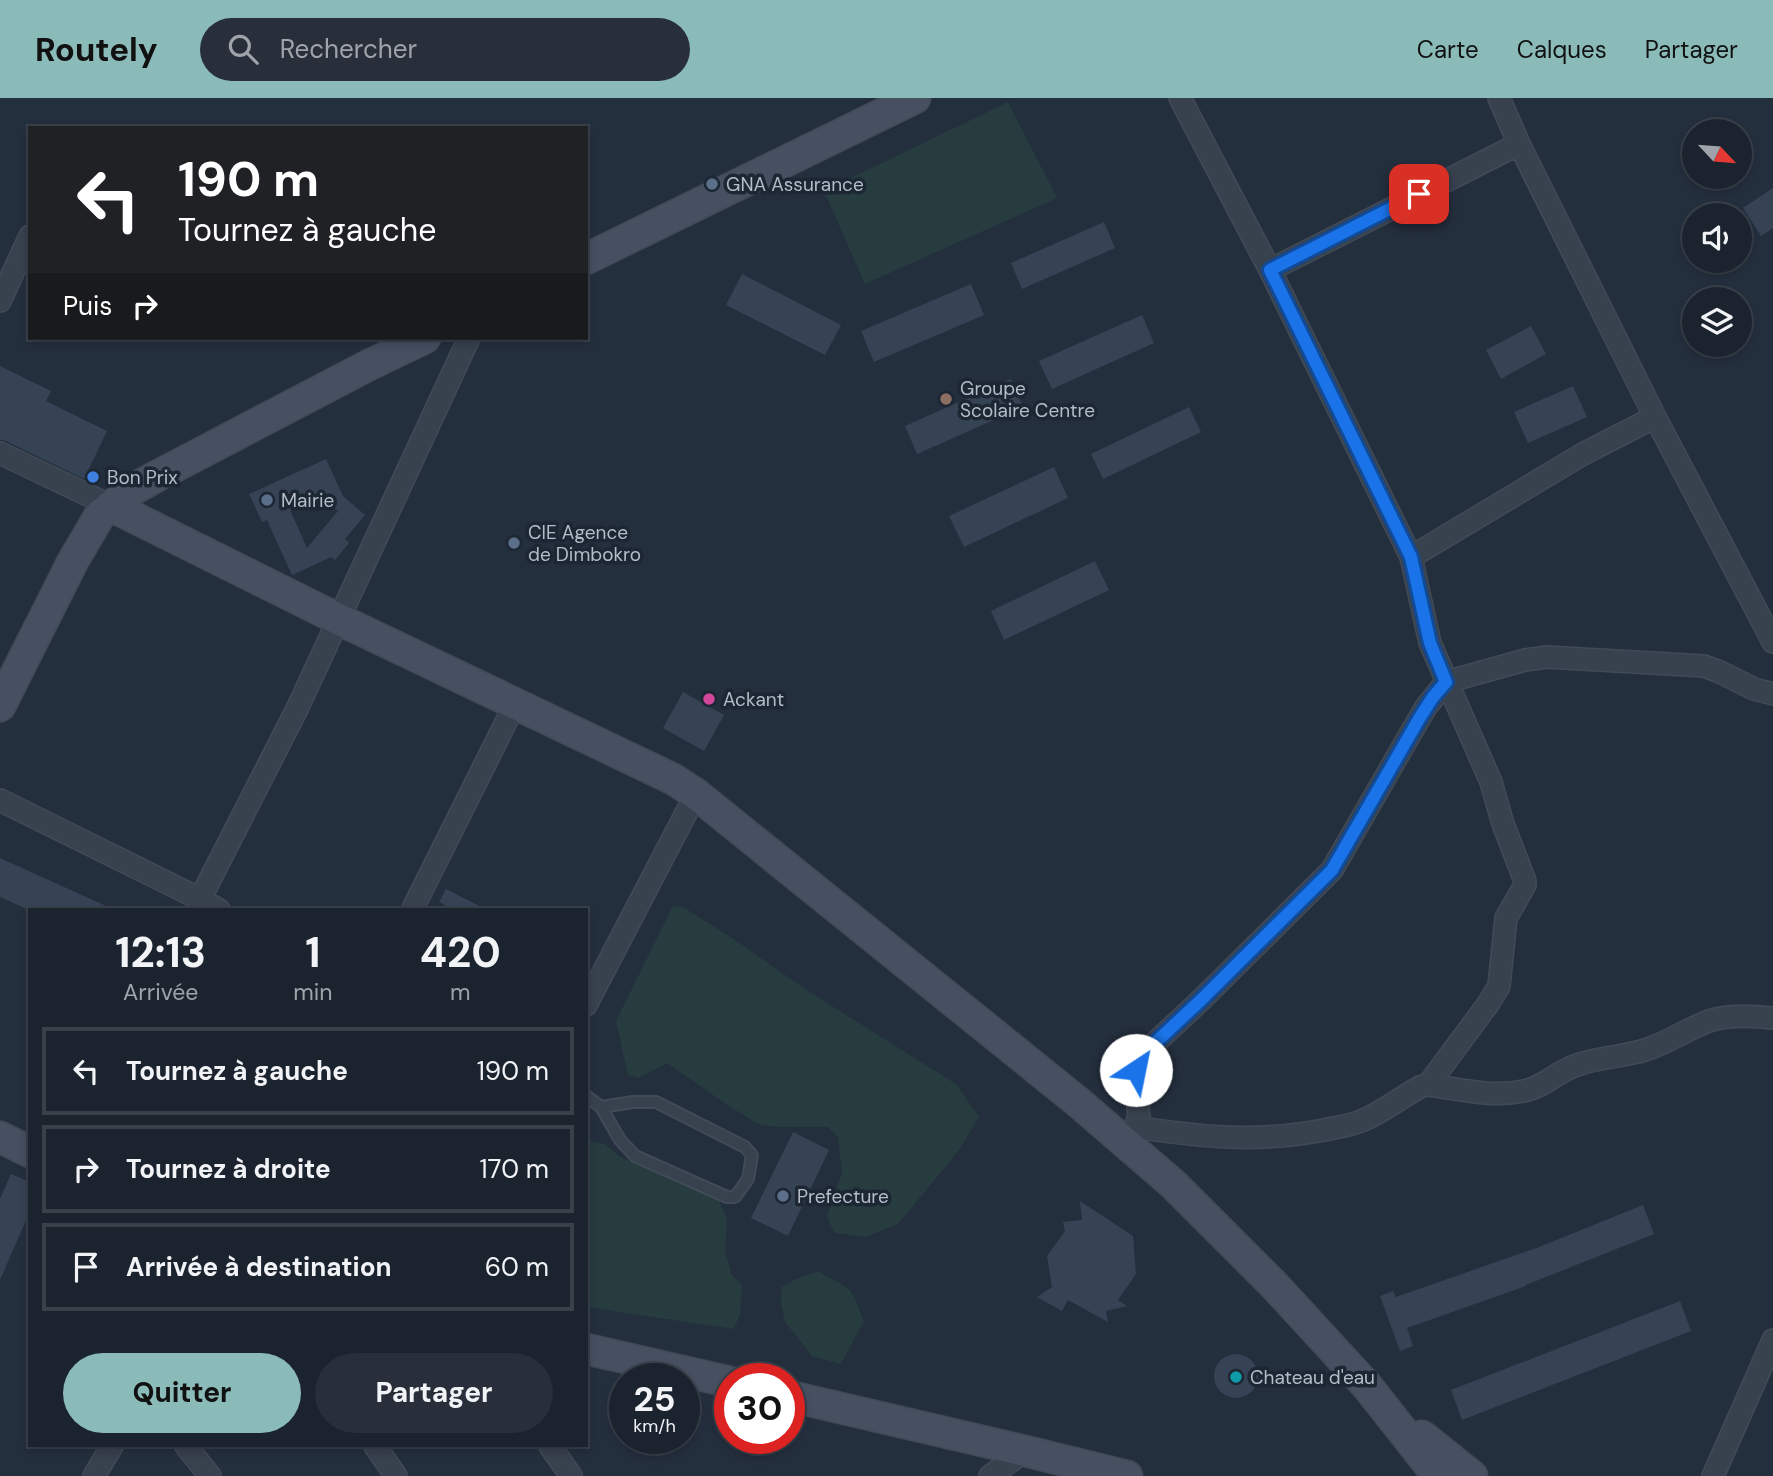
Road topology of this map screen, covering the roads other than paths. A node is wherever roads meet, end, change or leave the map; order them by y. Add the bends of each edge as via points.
1 (915, 98) edge
2 (1180, 98) edge
3 (1499, 98) edge
4 (1519, 144) junction
5 (28, 240) edge
6 (588, 258) edge
7 (1270, 270) junction
8 (0, 301) edge
9 (421, 340) edge
10 (468, 340) edge
11 (1655, 417) junction
12 (0, 453) edge
13 (111, 506) junction
14 (1411, 557) junction
15 (338, 619) junction
16 (1773, 642) edge
17 (1446, 682) junction
18 (1773, 694) edge
19 (516, 704) junction
20 (0, 706) edge
21 (696, 793) junction
22 (0, 800) edge
23 (200, 899) junction
24 (216, 908) edge
25 (413, 908) edge
26 (588, 1001) edge
27 (1773, 1018) edge
28 (1428, 1085) junction
29 (588, 1097) edge
30 (601, 1107) junction
31 (1129, 1134) junction
32 (0, 1137) edge
33 (28, 1151) edge
34 (1773, 1340) edge
35 (588, 1349) edge
36 (714, 1378) edge
37 (1367, 1386) junction
38 (805, 1400) edge
39 (111, 1447) edge
40 (187, 1447) edge
41 (376, 1447) edge
42 (551, 1447) edge
43 (1025, 1451) junction
44 (94, 1476) edge
45 (210, 1476) edge
46 (396, 1476) edge
47 (570, 1476) edge
48 (990, 1476) edge
49 (1126, 1476) edge
50 (1438, 1476) edge
51 (1472, 1476) edge
52 (1713, 1476) edge

1 - 6 main road
2 - 7 street
3 - 4 street
4 - 7 street
4 - 11 street
5 - 8 street
7 - 14 street
9 - 13 main road via 157,476
10 - 15 street
11 - 14 street via 1583,454
11 - 16 street
12 - 13 street
13 - 15 main road
13 - 20 main road via 84,541
14 - 17 street via 1430,643
15 - 19 main road
15 - 23 street
17 - 18 street via 1547,657 1704,666
17 - 28 street via 1491,782 1525,886 1506,918 1499,986
17 - 31 street via 1421,715 1332,870 1141,1056 1135,1080 1139,1115
19 - 21 main road
19 - 25 street
21 - 26 street
21 - 31 main road
22 - 23 street
23 - 24 street
27 - 28 street via 1709,1021 1643,1051 1578,1064 1523,1091 1478,1093
28 - 31 street via 1361,1121 1294,1135
29 - 30 lane
30 - 30 lane via 635,1156 727,1197 735,1196 748,1179 752,1155 746,1147 656,1102
31 - 37 main road
32 - 33 main road
34 - 52 street
35 - 36 main road
37 - 50 main road
37 - 51 main road
38 - 43 main road
39 - 44 street
40 - 45 street
41 - 46 street
42 - 47 street
43 - 48 street
43 - 49 main road

